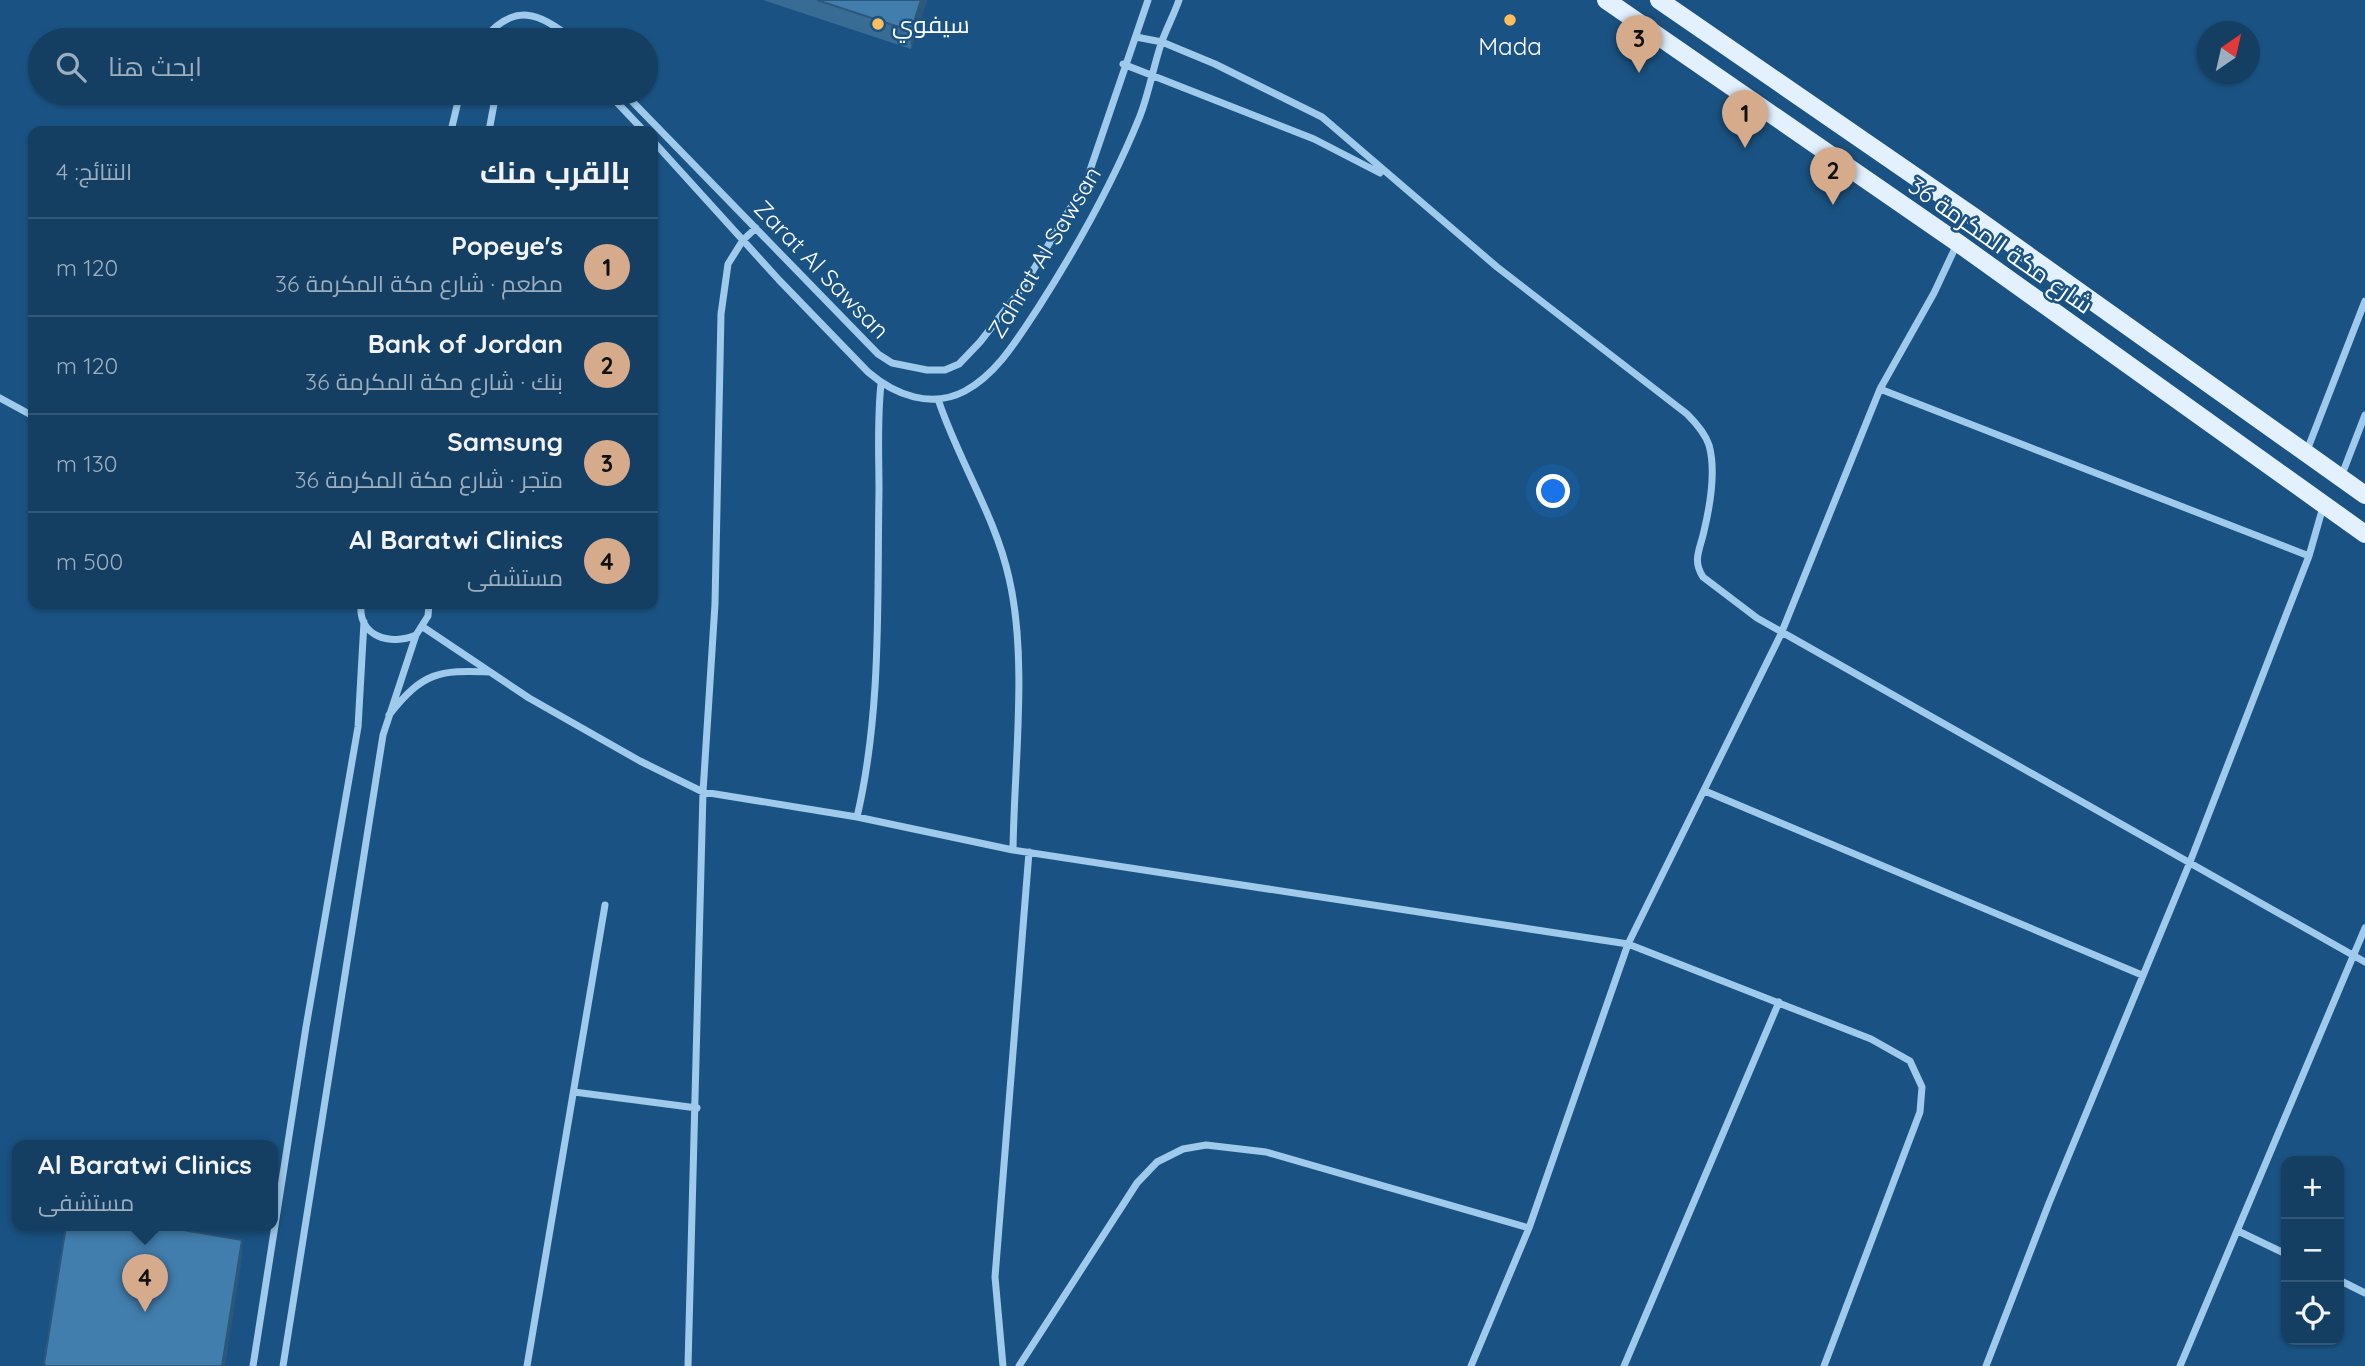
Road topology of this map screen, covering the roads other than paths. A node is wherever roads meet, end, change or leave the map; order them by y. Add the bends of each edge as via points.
1 (1148, 0) edge
2 (1179, 0) edge
3 (1606, 0) edge
4 (1659, 0) edge
5 (493, 28) edge
6 (559, 28) edge
7 (1136, 37) junction
8 (1162, 42) junction
9 (1124, 64) junction
10 (1152, 77) junction
11 (457, 105) edge
12 (494, 105) edge
13 (619, 105) edge
14 (636, 105) edge
15 (452, 126) edge
16 (490, 126) edge
17 (639, 126) edge
18 (656, 126) edge
19 (658, 128) edge
20 (658, 146) edge
21 (1390, 178) junction
22 (756, 228) junction
23 (743, 240) junction
24 (1958, 243) junction
25 (2365, 301) edge
26 (881, 384) junction
27 (1880, 389) junction
28 (0, 398) edge
29 (938, 399) junction
30 (28, 413) edge
31 (2365, 415) edge
32 (2306, 453) junction
33 (2341, 478) junction
34 (2365, 495) edge
35 (2323, 505) junction
36 (2365, 534) edge
37 (2309, 556) junction
38 (362, 609) edge
39 (428, 609) edge
40 (363, 622) junction
41 (423, 627) junction
42 (416, 635) junction
43 (1782, 635) junction
44 (491, 672) junction
45 (386, 718) junction
46 (1705, 791) junction
47 (703, 792) junction
48 (857, 817) junction
49 (1013, 850) junction
50 (1029, 852) junction
51 (2190, 862) junction
52 (605, 905) dead end
53 (2365, 928) edge
54 (1628, 944) junction
55 (2354, 956) junction
56 (2365, 962) edge
57 (2142, 975) junction
58 (1779, 1002) junction
59 (573, 1091) junction
60 (697, 1108) junction
61 (278, 1206) edge
62 (1529, 1228) junction
63 (274, 1231) edge
64 (2238, 1231) junction
65 (2281, 1252) edge
66 (2343, 1282) edge
67 (2365, 1293) edge
68 (253, 1366) edge
69 (283, 1366) edge
70 (527, 1366) edge
71 (688, 1366) edge
72 (1003, 1366) edge
73 (1019, 1366) edge
74 (1471, 1366) edge
75 (1624, 1366) edge
76 (1824, 1366) edge
77 (1986, 1366) edge
78 (2180, 1366) edge

1 - 7 street, Zarat Al Sawsan
2 - 8 street, Zahrat Al Sawsan
3 - 24 main road, شارع مكة المكرمة 36
4 - 32 main road, شارع مكة المكرمة 36 via 1974,216
5 - 6 street via 513,16 534,15
7 - 8 street
7 - 9 street, Zarat Al Sawsan
8 - 10 street, Zahrat Al Sawsan
8 - 21 street via 1322,117
9 - 10 street
9 - 22 street, Zarat Al Sawsan via 1086,182 1023,287 959,364 945,370 908,368 878,355
10 - 21 street via 1314,139
10 - 29 street, Zahrat Al Sawsan via 1110,183 1027,324 991,371 964,391
11 - 15 street
12 - 16 street
13 - 17 street
14 - 18 street, Zarat Al Sawsan
19 - 22 street, Zarat Al Sawsan
20 - 23 street, Zahrat Al Sawsan
21 - 43 street via 1699,426 1709,445 1711,478 1698,569
22 - 23 street
23 - 26 street, Zahrat Al Sawsan
23 - 47 street via 728,264 721,314 715,604
24 - 27 street
24 - 35 main road, شارع مكة المكرمة 36
25 - 32 street
26 - 29 street, Zahrat Al Sawsan via 913,398
26 - 48 street via 877,424 878,639 870,739
27 - 37 street
27 - 43 street
28 - 30 street
29 - 49 street via 1010,579 1018,713
31 - 33 street
32 - 33 main road, شارع مكة المكرمة 36
33 - 34 main road, شارع مكة المكرمة 36
35 - 36 main road, شارع مكة المكرمة 36
35 - 37 street
37 - 51 street
38 - 40 street
39 - 41 street
40 - 42 street via 370,631 392,641
40 - 61 street via 358,727
41 - 42 street
41 - 44 street
42 - 45 street
43 - 46 street
43 - 51 street
44 - 45 street via 446,671 431,676
44 - 47 street via 629,755
45 - 69 street
46 - 54 street
46 - 57 street
47 - 48 street
47 - 60 street
48 - 49 street
49 - 50 street
50 - 54 street
50 - 72 street via 995,1277
51 - 55 street
51 - 57 street
52 - 59 street
53 - 55 street
54 - 58 street
54 - 62 street
55 - 56 street
55 - 64 street
57 - 77 street
58 - 75 street
58 - 76 street via 1910,1060 1922,1087 1920,1112
59 - 60 street
59 - 70 street
60 - 71 street
62 - 73 street via 1266,1152 1206,1145 1182,1149 1157,1162 1137,1183
62 - 74 street
63 - 68 street
64 - 65 street
64 - 78 street
66 - 67 street

